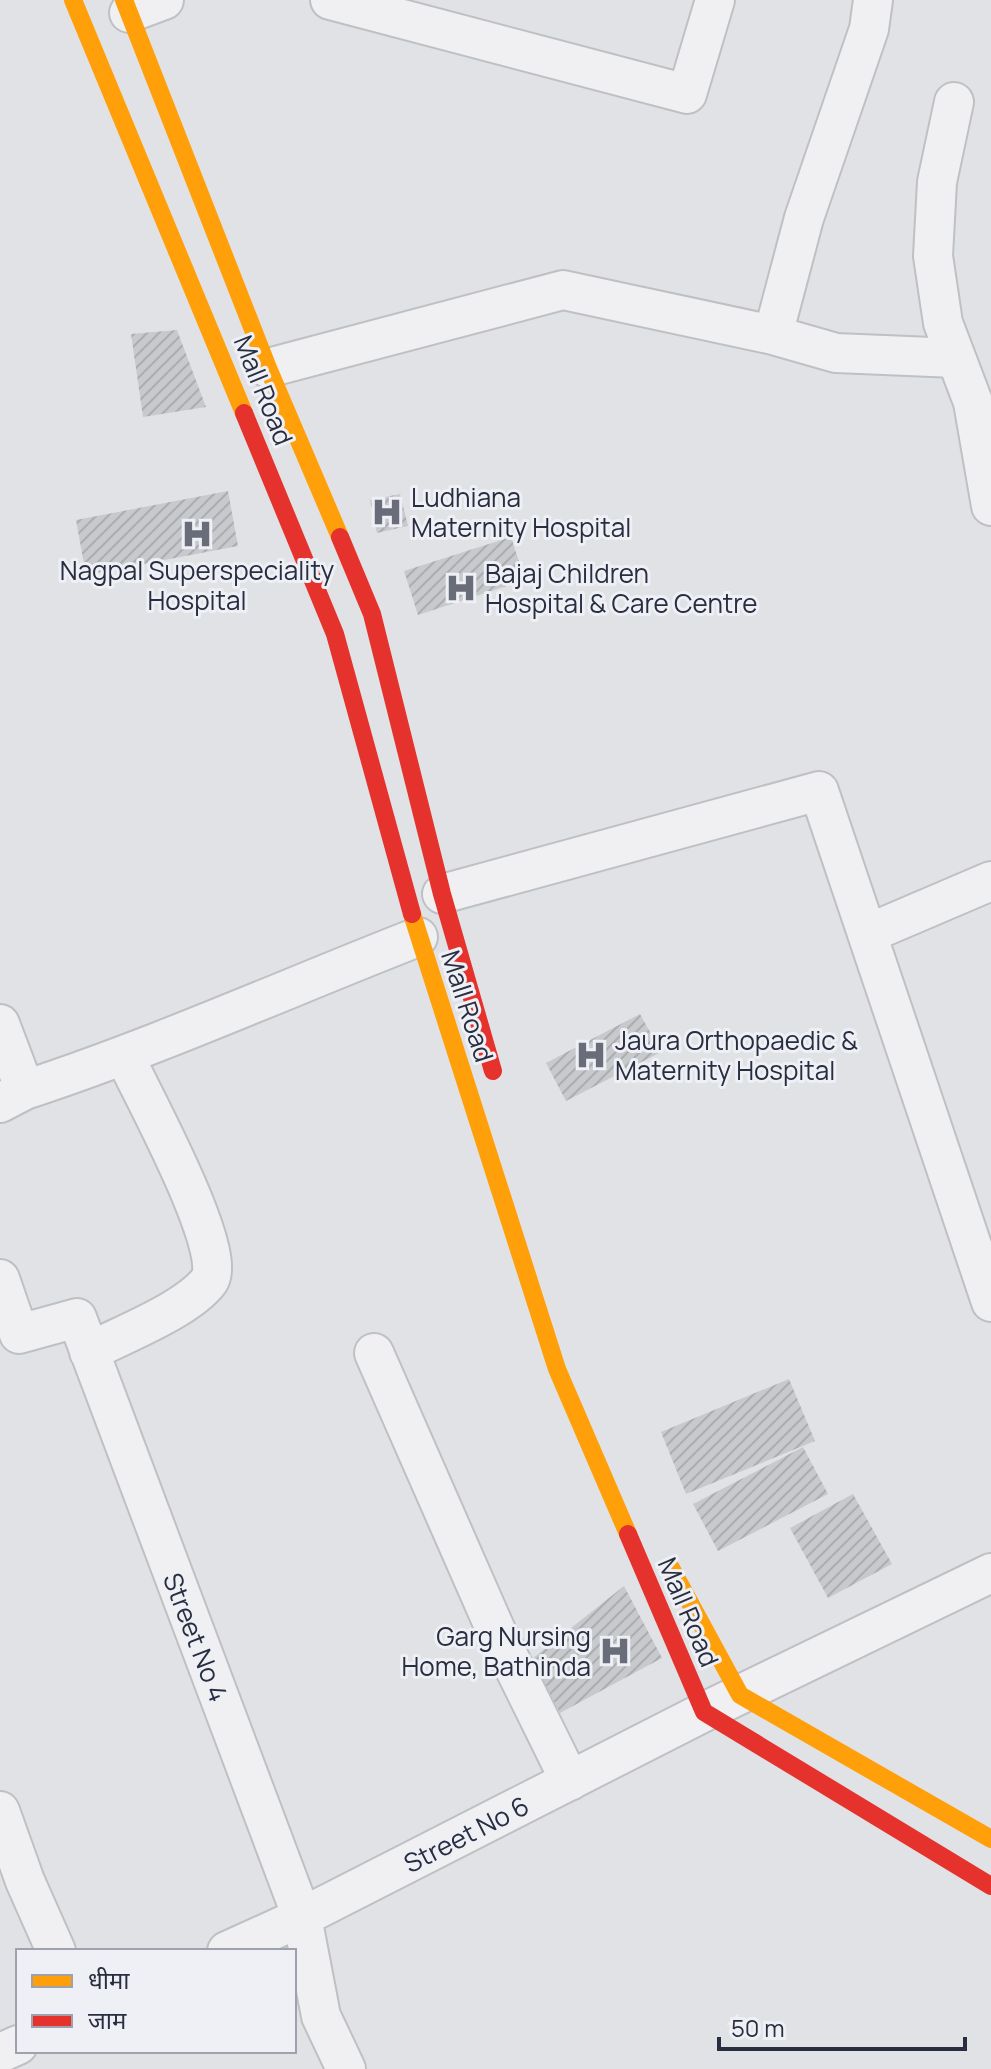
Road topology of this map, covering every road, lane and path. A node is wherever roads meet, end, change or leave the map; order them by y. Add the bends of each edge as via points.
1 (73, 0) edge
2 (330, 0) edge
3 (715, 0) edge
4 (873, 0) edge
5 (139, 4) edge
6 (954, 102) dead end
7 (773, 335) junction
8 (956, 358) junction
9 (268, 368) junction
10 (991, 506) edge
11 (991, 881) edge
12 (442, 894) junction
13 (867, 934) junction
14 (418, 937) junction
15 (0, 1024) edge
16 (125, 1057) junction
17 (498, 1088) dead end
18 (13, 1096) edge
19 (0, 1279) edge
20 (991, 1302) edge
21 (89, 1352) junction
22 (374, 1353) dead end
23 (661, 1543) dead end
24 (991, 1573) edge
25 (740, 1695) junction
26 (704, 1712) junction
27 (570, 1781) junction
28 (0, 1811) edge
29 (991, 1839) edge
30 (991, 1886) edge
31 (302, 1917) junction
32 (55, 1949) edge
33 (231, 1949) edge
34 (346, 2069) edge

1 - 14 main road, Mall Road via 335,634
2 - 3 street via 687,94
4 - 7 street via 869,29 804,218
5 - 9 main road
6 - 8 street via 937,182 933,256 943,323
7 - 8 street via 836,353
7 - 9 street via 563,290
8 - 10 street via 973,402
9 - 12 main road via 372,614
11 - 13 street
12 - 13 street via 819,791
12 - 17 main road
13 - 20 street
14 - 16 street
14 - 26 main road, Mall Road via 557,1369
15 - 18 street
16 - 18 street
16 - 21 street via 204,1222 215,1262 211,1279 193,1297
19 - 21 street, Street No 4 via 19,1334 77,1318
21 - 31 street, Street No 4
22 - 27 street via 497,1633
23 - 25 main road via 678,1587
24 - 25 street, Street No 6
25 - 26 street, Street No 6
25 - 29 main road
26 - 27 street, Street No 6
26 - 30 main road
27 - 31 street, Street No 6
28 - 32 street
31 - 33 street, Street No 6
31 - 34 street, Street No 4 via 321,2016

